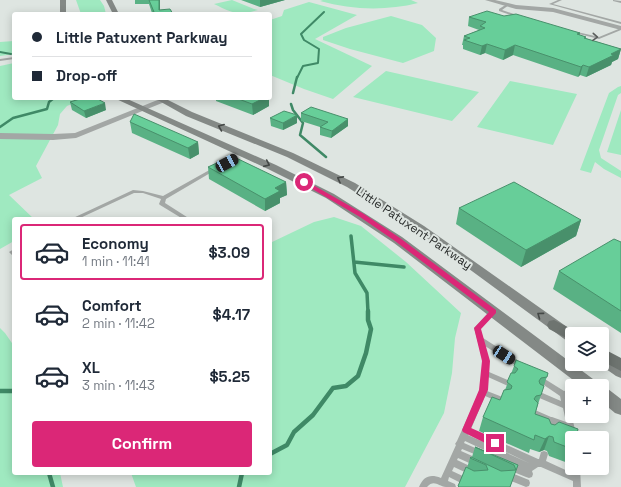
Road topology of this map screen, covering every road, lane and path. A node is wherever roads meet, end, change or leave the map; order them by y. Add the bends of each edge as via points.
1 (63, 0) edge
2 (109, 0) edge
3 (488, 0) edge
4 (561, 0) edge
5 (614, 0) edge
6 (621, 2) edge
7 (508, 5) junction
8 (63, 12) edge
9 (115, 12) edge
10 (525, 18) edge
11 (621, 23) edge
12 (621, 28) edge
13 (570, 31) edge
14 (12, 58) edge
15 (0, 60) edge
16 (122, 100) edge
17 (158, 100) edge
18 (162, 100) edge
19 (141, 109) junction
20 (0, 136) edge
21 (219, 167) edge
22 (164, 198) junction
23 (78, 217) edge
24 (183, 217) edge
25 (493, 312) junction
26 (565, 332) edge
27 (480, 339) junction
28 (609, 358) edge
29 (609, 363) edge
30 (621, 365) edge
31 (621, 372) edge
32 (485, 373) junction
33 (579, 379) edge
34 (508, 383) edge
35 (483, 392) junction
36 (563, 394) joint
37 (540, 395) edge
38 (609, 399) edge
39 (502, 400) edge
40 (565, 406) joint
41 (621, 408) edge
42 (535, 413) edge
43 (552, 420) junction
44 (570, 423) edge
45 (572, 429) joint
46 (464, 433) junction
47 (549, 434) edge
48 (460, 444) junction
49 (456, 453) junction
50 (452, 462) junction
51 (537, 464) junction
52 (486, 466) edge
53 (447, 472) junction
54 (499, 472) edge
55 (480, 475) edge
56 (443, 482) junction
57 (577, 483) edge
58 (525, 485) edge
59 (423, 487) edge
60 (452, 487) edge
61 (477, 487) edge

1 - 8 main road
2 - 9 main road
3 - 7 street
4 - 11 lane via 550,4
5 - 6 lane
7 - 10 lane via 500,10
7 - 12 street via 553,10
13 -> 12 lane via 599,38
14 - 15 lane
16 - 19 main road, Little Patuxent Parkway
17 - 19 street
26 -> 18 main road, Little Patuxent Parkway via 420,228 351,186 290,155 189,114
19 - 20 street via 76,135
19 -> 25 main road, Little Patuxent Parkway via 241,156 304,182 362,215
21 - 22 lane
22 - 23 lane via 133,191
22 - 24 lane via 162,204
25 - 27 lane via 477,328
25 - 33 main road, Little Patuxent Parkway
27 - 32 lane via 486,361
27 - 36 lane
28 - 30 main road
29 - 31 main road
32 - 34 lane
32 - 35 lane
35 - 39 lane
35 - 46 lane
36 - 40 lane
37 - 40 lane
38 - 41 main road
42 - 43 lane
43 - 45 lane
43 - 47 lane
44 - 45 lane
46 - 48 lane
46 - 51 lane
48 - 49 lane
48 - 51 lane
49 - 50 lane
49 - 52 lane
50 - 53 lane
50 - 55 lane
51 - 57 lane
51 - 58 lane
53 - 56 lane
53 - 61 lane
54 - 58 lane
56 - 59 lane via 428,480 424,482
56 - 60 lane

